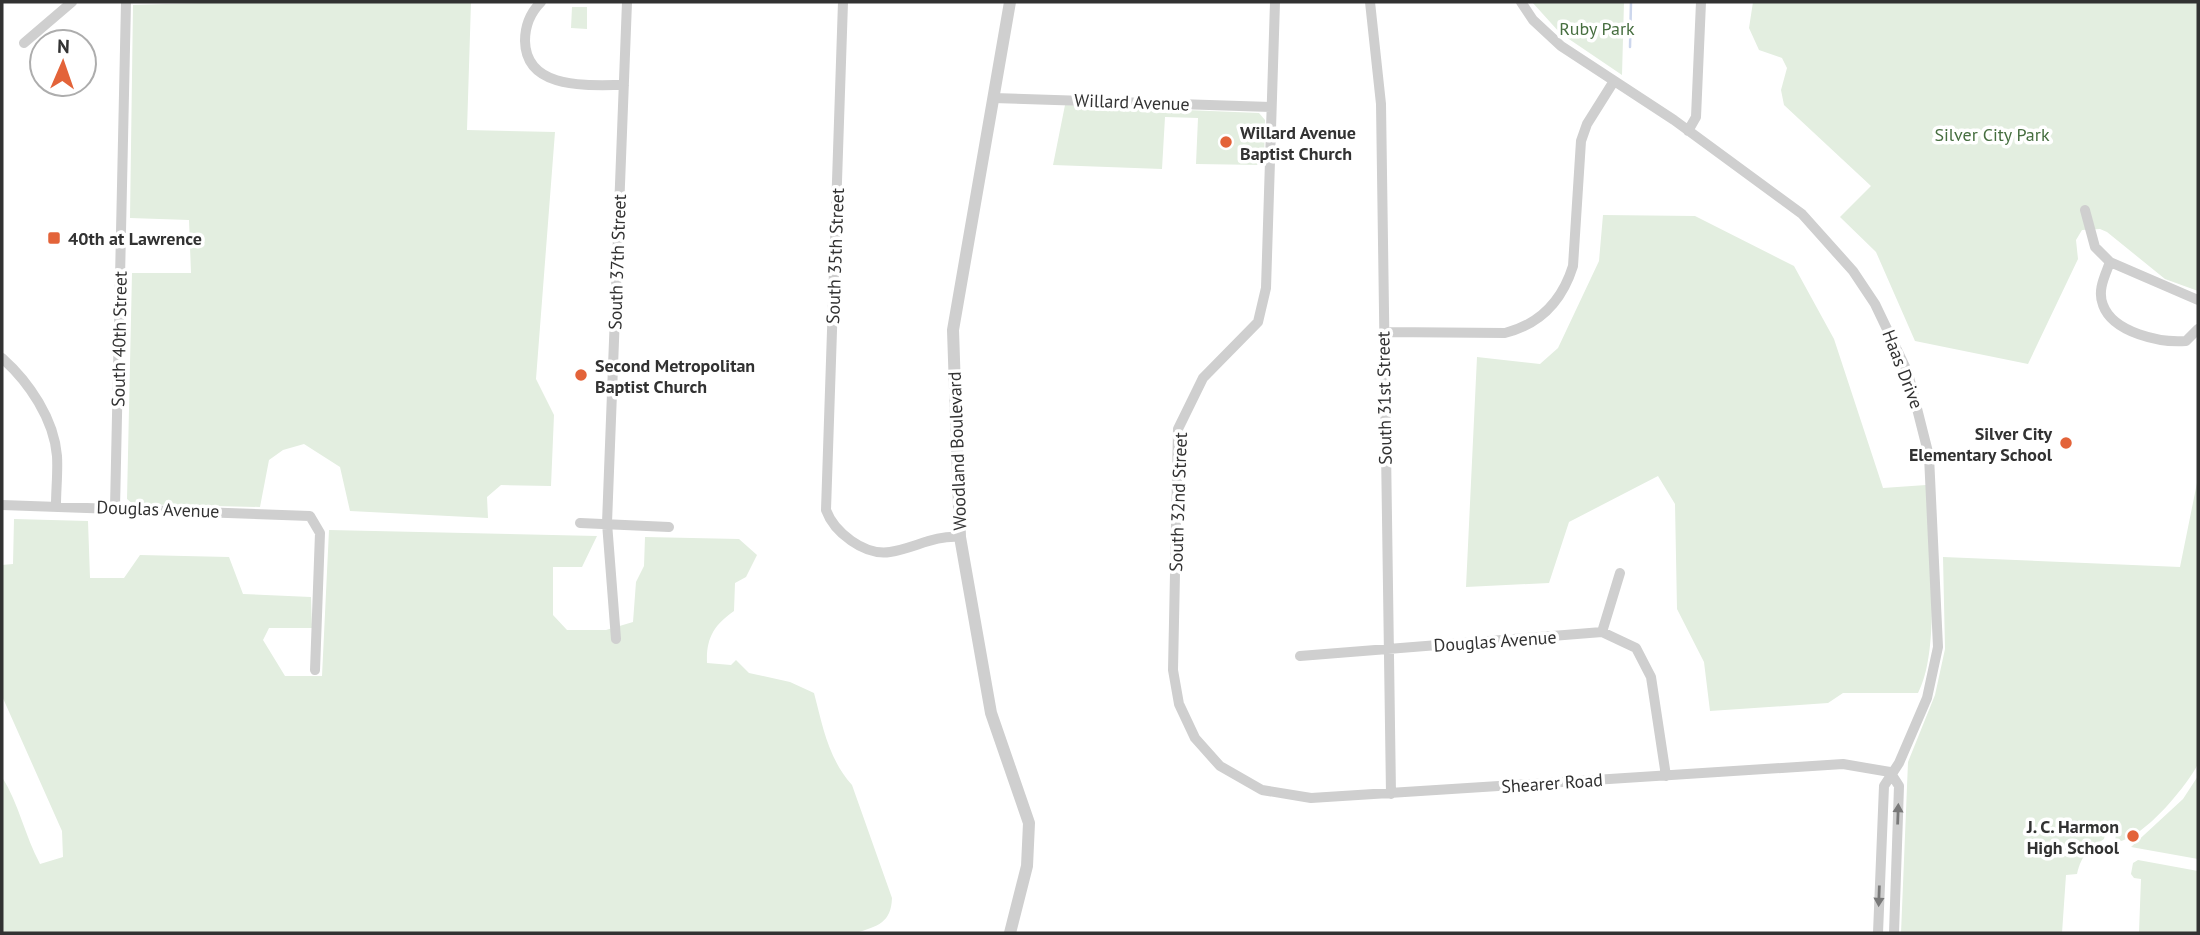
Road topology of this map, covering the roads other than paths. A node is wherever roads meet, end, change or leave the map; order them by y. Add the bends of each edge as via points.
1 (72, 2) edge
2 (126, 2) edge
3 (541, 2) edge
4 (627, 2) edge
5 (843, 2) edge
6 (1010, 2) edge
7 (1275, 2) edge
8 (1370, 2) edge
9 (1521, 2) edge
10 (1701, 2) edge
11 (24, 43) dead end
12 (1614, 80) junction
13 (624, 85) junction
14 (993, 98) junction
15 (1271, 107) junction
16 (1688, 131) junction
17 (2085, 210) dead end
18 (2110, 262) junction
19 (2198, 300) edge
20 (2198, 329) edge
21 (1383, 332) junction
22 (2, 358) edge
23 (2, 505) edge
24 (56, 505) junction
25 (115, 508) junction
26 (580, 523) dead end
27 (607, 523) junction
28 (668, 527) dead end
29 (960, 537) junction
30 (1620, 573) dead end
31 (1602, 632) junction
32 (616, 639) dead end
33 (1389, 649) junction
34 (1300, 656) dead end
35 (315, 670) dead end
36 (1220, 766) joint
37 (1891, 772) junction
38 (1666, 776) junction
39 (1391, 794) junction
40 (1010, 933) edge
41 (1878, 933) edge
42 (1894, 933) edge

1 - 11 street
2 - 25 street, South 40th Street
3 - 13 street via 527,22 526,34 527,53 536,67 561,83
4 - 13 street, South 37th Street
5 - 29 street, South 35th Street via 826,510 831,525 845,537 880,552 933,538
6 - 14 street, Woodland Boulevard
7 - 15 street, South 32nd Street
8 - 21 street, South 31st Street via 1381,104
9 - 12 street, Haas Drive via 1561,46
10 - 16 street via 1696,117
12 - 16 street, Haas Drive
12 - 21 street via 1581,141 1575,245 1568,283 1551,308 1521,329 1485,335
13 - 27 street, South 37th Street
14 - 15 street, Willard Avenue
14 - 29 street, Woodland Boulevard via 953,330
15 - 36 street, South 32nd Street via 1268,269 1258,322 1203,377 1178,429 1173,670 1179,704 1195,738
16 - 37 street, Haas Drive via 1769,187 1831,245 1875,304 1908,373 1929,456 1938,647 1927,698
17 - 18 street via 2095,247
18 - 19 street
18 - 20 street via 2101,297 2108,316 2131,331 2169,342 2186,341
21 - 33 street, South 31st Street
22 - 24 street via 31,390 50,427 57,455
23 - 24 street, Douglas Avenue
24 - 25 street, Douglas Avenue
25 - 35 street, Douglas Avenue via 301,514 314,519 320,533
26 - 27 street
27 - 28 street
27 - 32 street, South 37th Street
29 - 40 street, Woodland Boulevard via 991,712 1029,822 1029,852
30 - 31 street
31 - 33 street, Douglas Avenue
31 - 38 street via 1636,648 1651,677
33 - 34 street, Douglas Avenue
33 - 39 street, South 31st Street
36 - 39 street, Shearer Road via 1262,790 1311,798
37 - 38 street, Shearer Road via 1843,764
37 -> 41 street, Haas Drive via 1884,786
42 -> 37 street via 1899,786
38 - 39 street, Shearer Road

